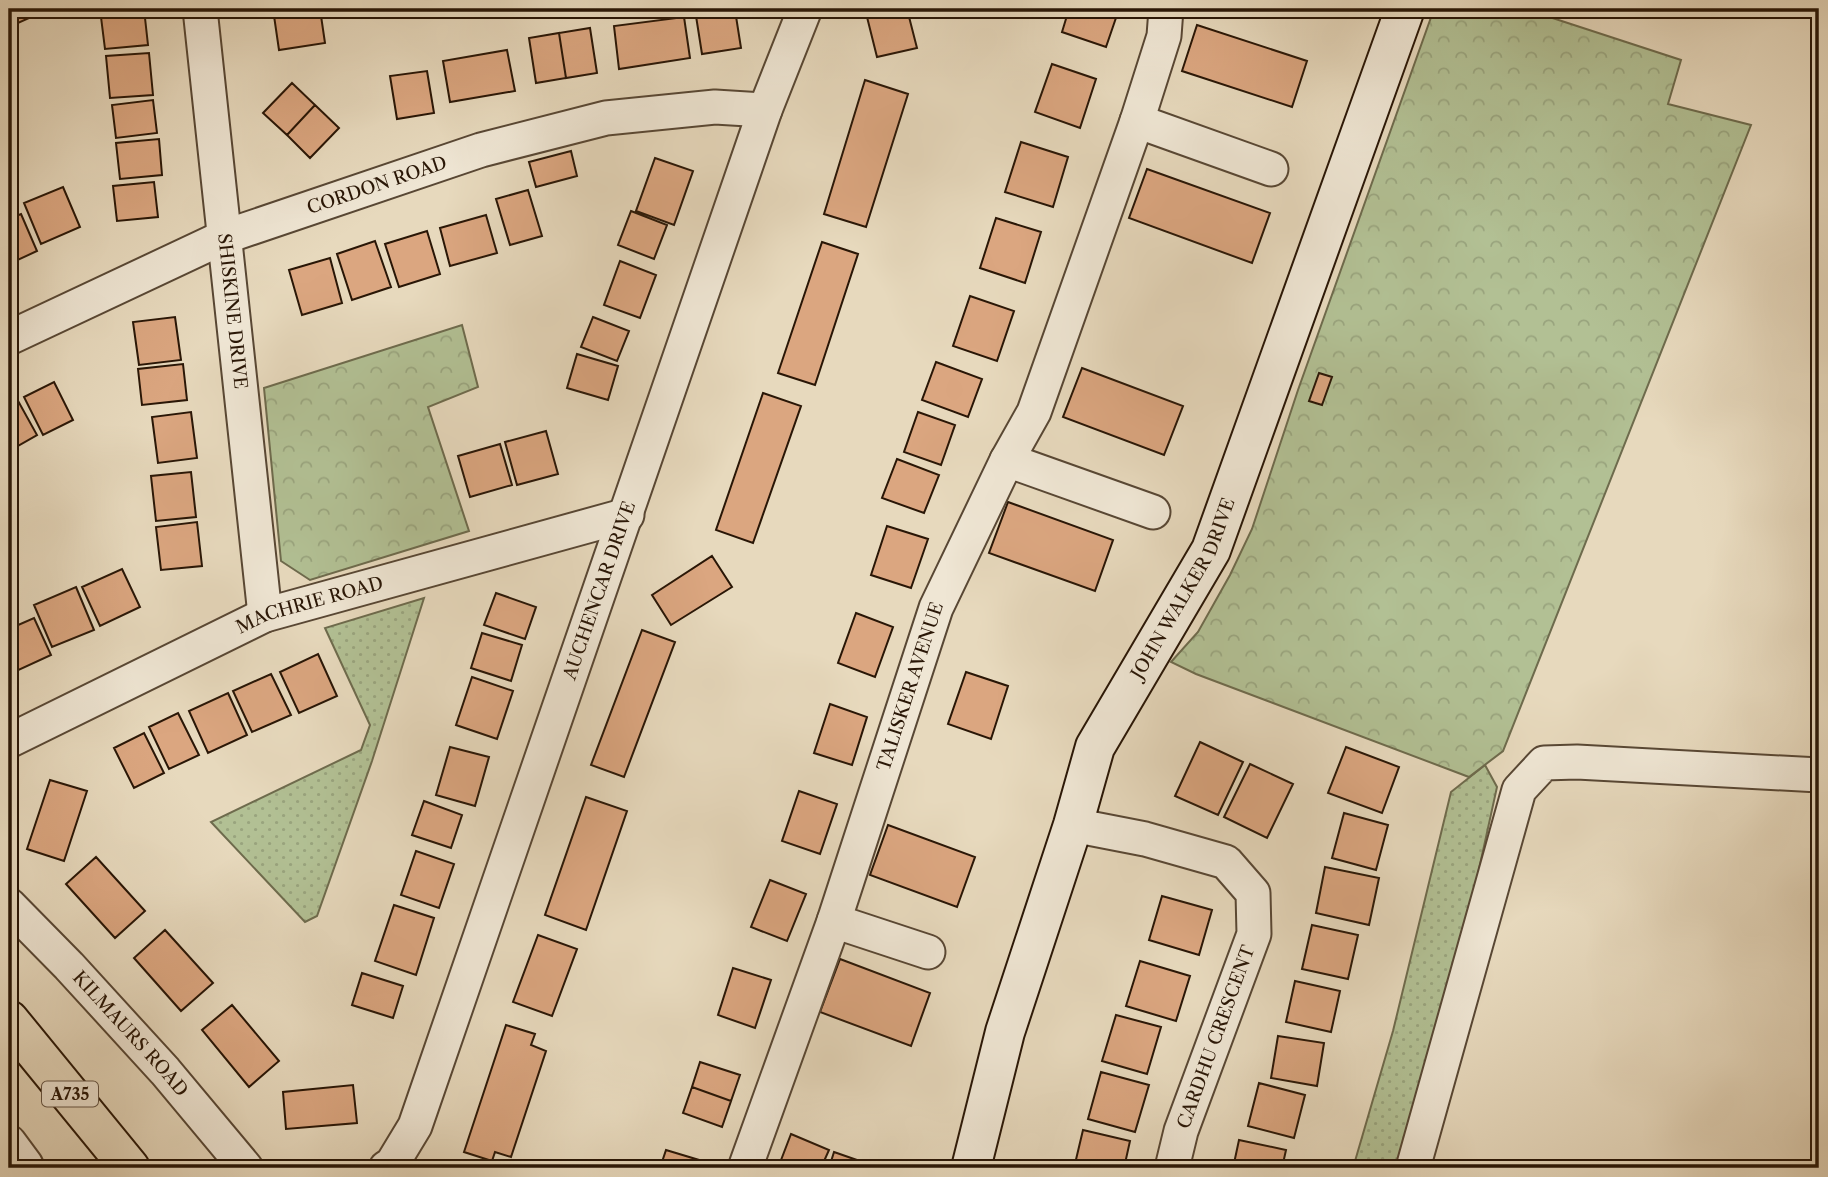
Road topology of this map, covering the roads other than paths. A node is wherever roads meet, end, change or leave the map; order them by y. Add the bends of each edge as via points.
1 (200, 9) edge
2 (804, 9) edge
3 (1166, 9) edge
4 (1405, 9) edge
5 (765, 110) junction
6 (1137, 121) junction
7 (1271, 169) dead end
8 (224, 237) junction
9 (9, 338) edge
10 (1007, 460) junction
11 (1153, 512) dead end
12 (626, 515) junction
13 (265, 615) junction
14 (9, 741) edge
15 (1819, 775) edge
16 (1073, 825) junction
17 (9, 905) edge
18 (834, 921) junction
19 (928, 952) dead end
20 (9, 1020) edge
21 (9, 1142) edge
22 (24, 1168) edge
23 (131, 1168) edge
24 (246, 1168) edge
25 (386, 1168) edge
26 (745, 1168) edge
27 (971, 1168) edge
28 (1172, 1168) edge
29 (1413, 1168) edge

1 - 8 street, SHISKINE DRIVE
2 - 5 street, AUCHENCAR DRIVE
3 - 6 street, TALISKER AVENUE via 1164,36
4 - 16 street, JOHN WALKER DRIVE via 1210,550 1095,747
5 - 8 street, CORDON ROAD via 715,107 606,118 481,150
5 - 12 street, AUCHENCAR DRIVE
6 - 7 street
6 - 10 street, TALISKER AVENUE via 1034,412
8 - 9 street, CORDON ROAD
8 - 13 street, SHISKINE DRIVE
10 - 11 street
10 - 18 street, TALISKER AVENUE via 936,608
12 - 13 street, MACHRIE ROAD
12 - 25 street, AUCHENCAR DRIVE via 415,1126
13 - 14 street, MACHRIE ROAD
15 - 29 street via 1544,763 1519,790
16 - 27 street, JOHN WALKER DRIVE via 1005,1032
16 - 28 street, CARDHU CRESCENT via 1226,862 1253,893 1254,934 1181,1131
17 - 24 street, KILMAURS ROAD via 165,1071
18 - 19 street
18 - 26 street, TALISKER AVENUE
20 - 23 main road, A735
21 - 22 street

